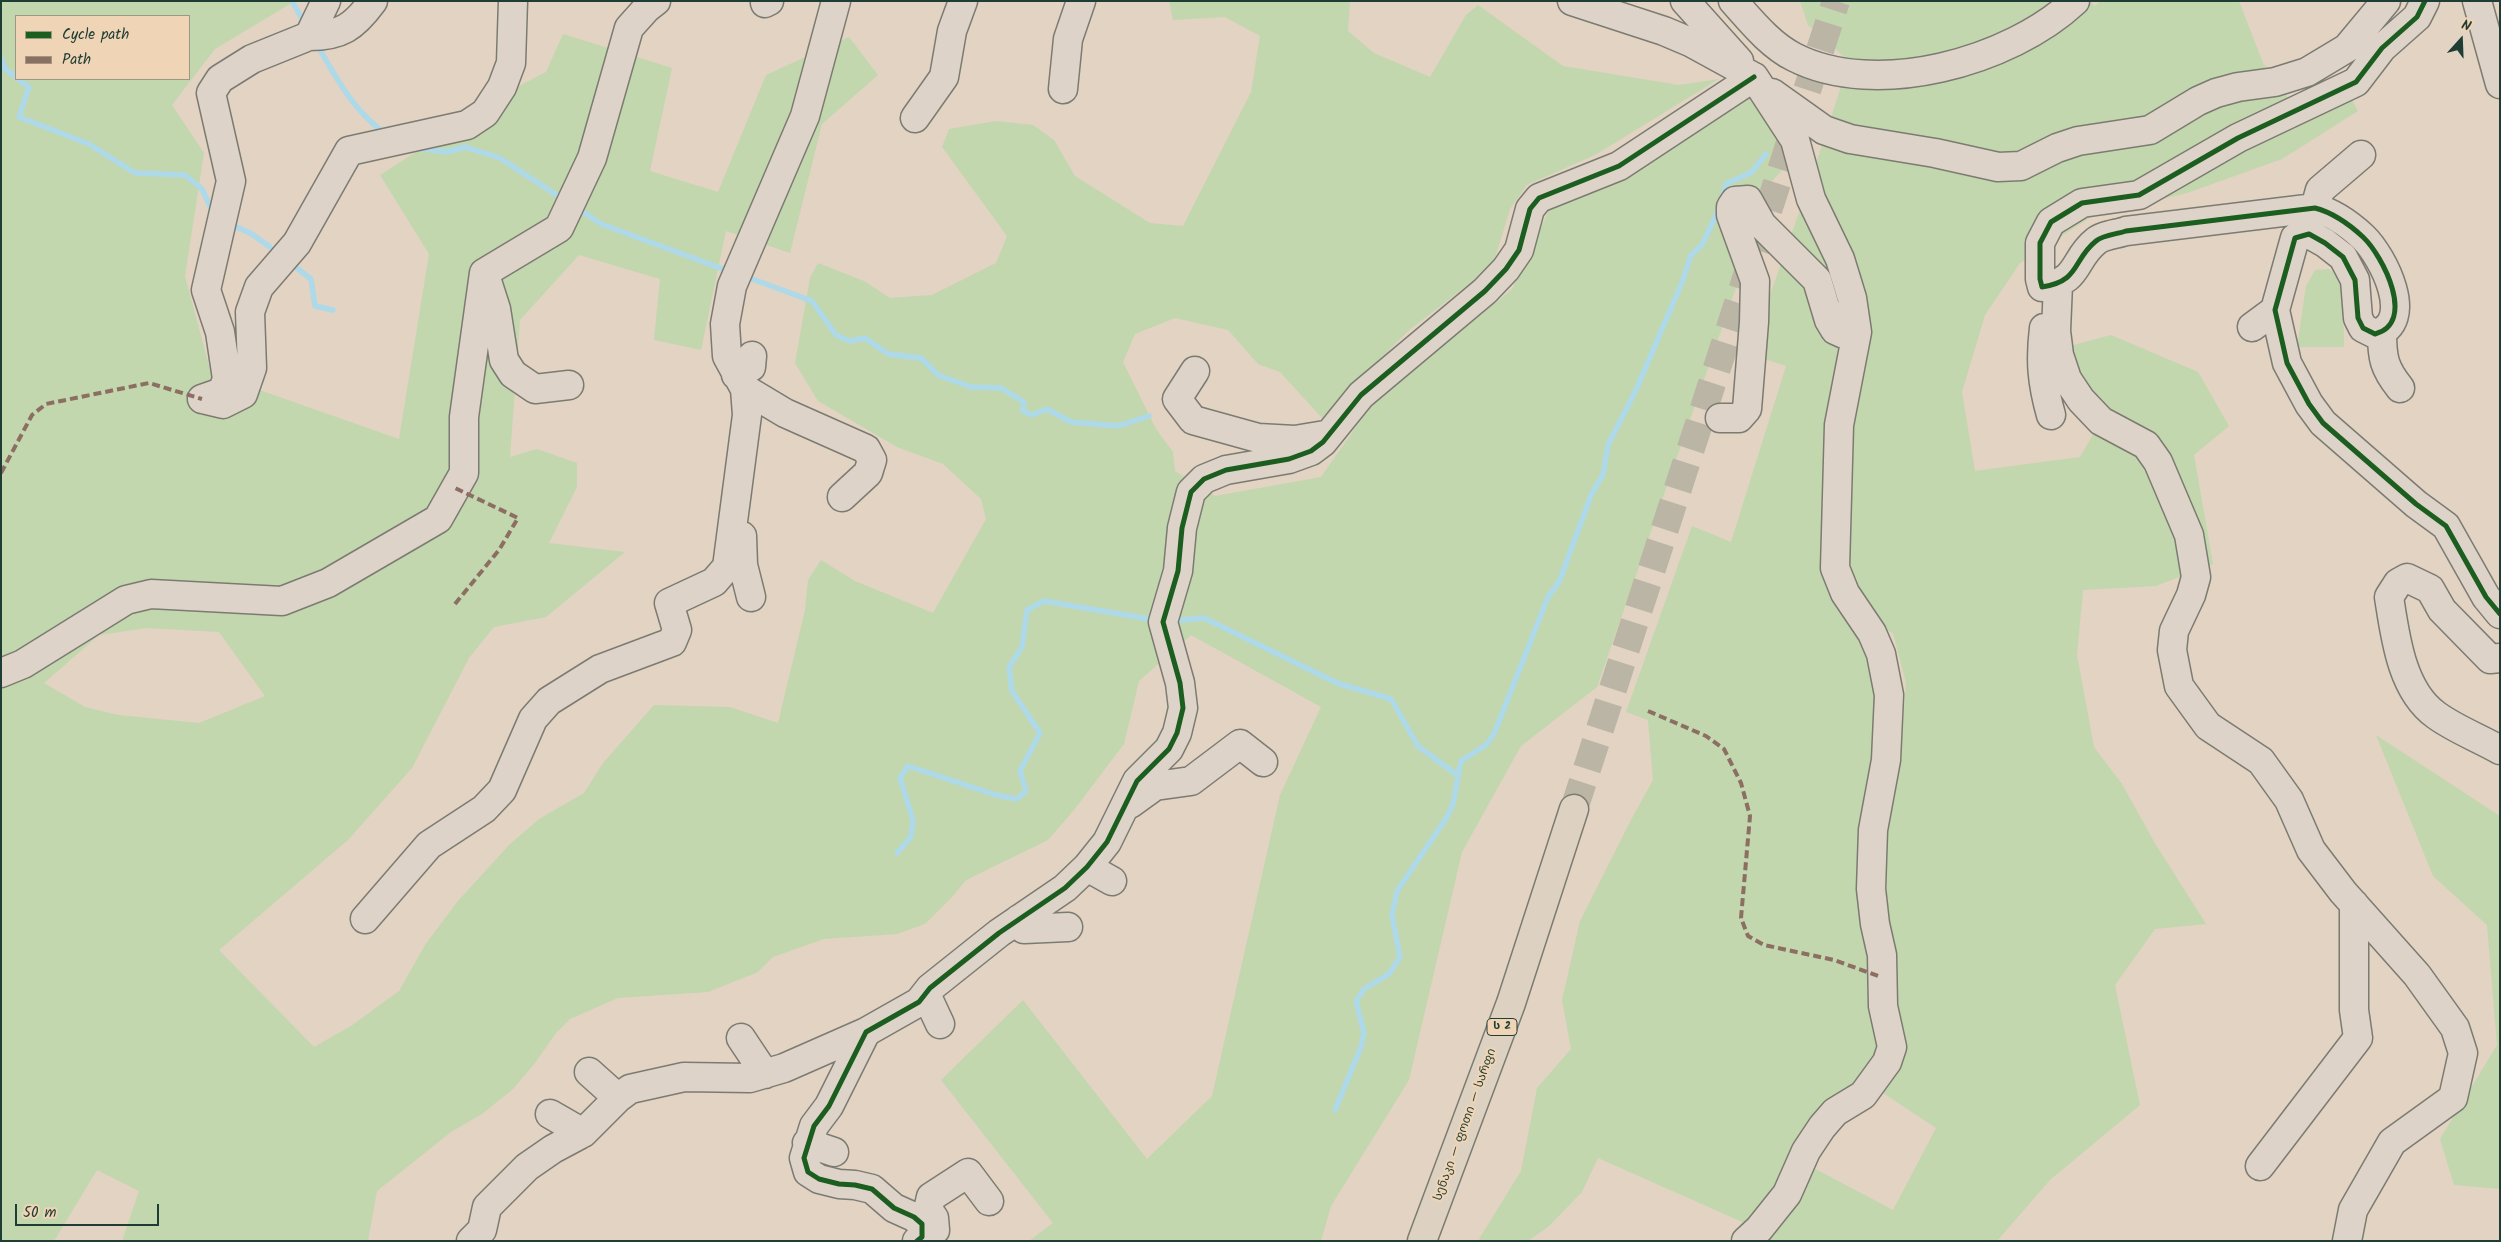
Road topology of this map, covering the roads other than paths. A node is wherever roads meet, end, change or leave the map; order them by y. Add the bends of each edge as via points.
1 (326, 1) edge
2 (372, 1) edge
3 (513, 1) edge
4 (656, 1) edge
5 (963, 1) edge
6 (1081, 1) edge
7 (1572, 1) edge
8 (1684, 1) edge
9 (1733, 1) edge
10 (1751, 1) edge
11 (2075, 1) edge
12 (2386, 1) edge
13 (2425, 1) edge
14 (2477, 1) edge
15 (830, 8) edge
16 (1760, 29) junction
17 (309, 36) junction
18 (1754, 77) junction
19 (2500, 84) edge
20 (1062, 89) dead end
21 (916, 118) dead end
22 (2361, 155) dead end
23 (2315, 208) junction
24 (484, 273) junction
25 (2050, 285) junction
26 (2275, 310) junction
27 (2252, 327) dead end
28 (1857, 332) junction
29 (2382, 332) junction
30 (1195, 372) dead end
31 (744, 373) junction
32 (569, 385) dead end
33 (2400, 388) dead end
34 (2051, 415) dead end
35 (1720, 418) dead end
36 (1329, 434) junction
37 (842, 497) dead end
38 (734, 527) junction
39 (751, 596) dead end
40 (2500, 614) edge
41 (2500, 658) edge
42 (1, 673) edge
43 (2500, 750) edge
44 (1263, 762) dead end
45 (1574, 809) tunnel mouth
46 (1119, 815) junction
47 (1087, 867) junction
48 (1112, 881) dead end
49 (2354, 904) junction
50 (1019, 919) junction
51 (364, 920) dead end
52 (1068, 927) dead end
53 (926, 994) junction
54 (940, 1024) dead end
55 (866, 1032) junction
56 (741, 1038) dead end
57 (589, 1072) dead end
58 (765, 1074) junction
59 (618, 1098) junction
60 (550, 1114) dead end
61 (583, 1133) junction
62 (807, 1143) junction
63 (834, 1152) dead end
64 (2260, 1166) dead end
65 (989, 1201) dead end
66 (920, 1239) edge
67 (471, 1241) edge
68 (1422, 1241) edge
69 (1746, 1241) edge
70 (2347, 1241) edge

1 - 17 street
2 - 17 street via 346,30 328,36
3 - 17 street via 511,63 502,88 485,113 466,126 349,151 297,243 259,286 250,312 252,368 243,394 223,404 202,399 222,392 227,378 220,332 206,290 231,181 211,93 220,79 252,59
4 - 24 street via 628,28 592,158 559,228
5 - 21 street via 952,32 944,77
6 - 20 street via 1068,39
7 - 18 street via 1690,42
8 - 18 street
9 - 16 street
10 - 16 street
11 - 16 street via 2018,40 1944,68 1907,73 1860,75 1822,68 1794,57
12 - 18 street via 2347,48 2307,72 2275,82 2216,93 2150,130 2078,141 2021,166 1998,167 1842,136 1824,130
13 - 25 street via 2418,17 2382,48 2356,82 2238,138 2139,195 2082,203 2051,222 2040,244 2040,279
14 - 19 street
15 - 31 street via 805,116 732,286 725,324 727,356
18 - 28 street via 1795,140 1811,199 1840,259 1852,298
18 - 36 street via 1619,166 1539,198 1530,209 1519,250 1506,269 1361,395
22 - 23 street via 2320,190
23 - 25 street via 2126,231 2097,240 2071,276
23 - 29 street via 2346,223 2365,238 2379,256 2393,286 2394,304 2394,318
24 - 32 street via 496,309 504,360 513,374 535,389
24 - 42 street via 464,417 464,473 438,518 328,583 282,601 151,594 126,600 23,664
25 - 34 street via 2041,354 2042,385
25 - 49 street via 2059,355 2067,379 2101,421 2146,445 2158,462 2189,535 2196,577 2174,632 2172,650 2178,686 2208,726 2261,761 2289,800 2311,850
26 - 27 street
26 - 29 street via 2295,238 2308,234 2325,242 2343,257 2355,280 2358,318 2363,328 2375,334
26 - 40 street via 2287,363 2323,424 2446,526 2486,597
28 - 35 street via 1844,334 1836,330 1829,320 1817,280 1762,225 1748,200 1735,201 1731,207 1732,215 1754,281 1754,322 1747,409 1739,418
28 - 69 street via 1839,425 1835,568 1845,593 1872,633 1881,654 1889,694 1886,760 1873,830 1871,888 1882,955 1883,1006 1892,1047 1887,1062 1863,1095 1835,1112 1822,1127 1806,1151 1786,1194
29 - 33 street via 2382,354 2388,372
30 - 36 street via 1177,399 1193,420 1258,438 1295,440
31 - 37 street via 785,413 866,449 872,460 868,473
31 - 38 street via 747,415
36 - 46 street via 1311,451 1289,459 1226,470 1204,479 1191,492 1182,528 1178,571 1163,622 1180,683 1183,708 1177,734 1169,749 1137,781
38 - 39 street via 742,534 743,565
38 - 51 street via 727,567 714,582 668,603 677,630 672,642 600,669 549,701 534,719 502,790 484,809 429,845
41 - 43 street via 2490,659 2473,643 2442,610 2430,589 2407,578 2398,583 2389,597 2396,645 2410,685 2435,714
44 - 46 street via 1240,744 1191,781 1155,786 1136,798
45 - 68 highway, სენაკი — ფოთი — სარფი / ს 2 via 1511,1003
46 - 47 street via 1107,842
47 - 48 street
47 - 50 street via 1065,888
49 - 64 street via 2354,1010 2358,1038
49 - 70 street via 2417,975 2455,1028 2463,1053 2454,1098 2392,1142 2353,1210
50 - 52 street via 1024,929
50 - 53 street
53 - 54 street
53 - 55 street via 905,1012
55 - 58 street
55 - 62 street
56 - 58 street
57 - 59 street
58 - 59 street via 727,1079 684,1077 630,1089
59 - 61 street
60 - 61 street
61 - 67 street via 527,1167 487,1207 482,1230
62 - 63 street
62 - 66 street via 804,1158 808,1172 819,1179 872,1189 894,1208 922,1224
65 - 66 street via 968,1174 931,1197 928,1210 934,1218 935,1230

